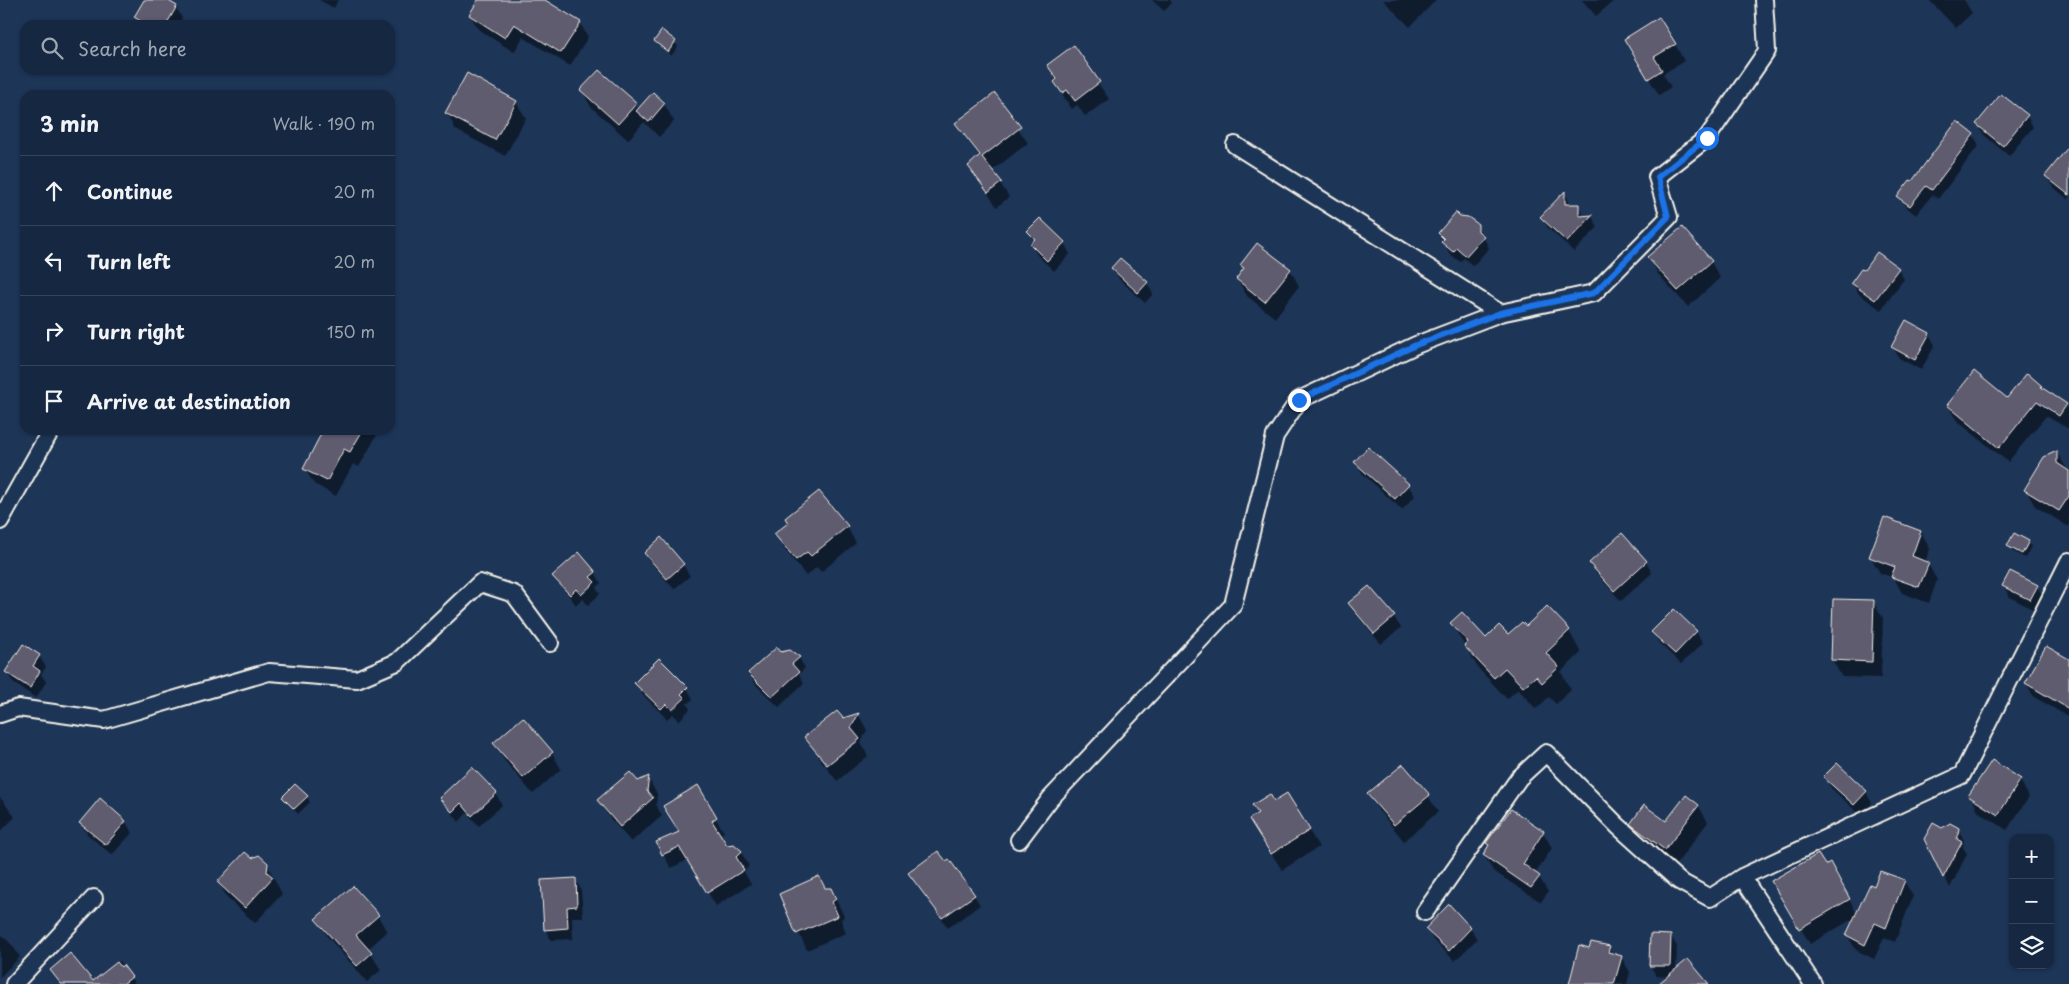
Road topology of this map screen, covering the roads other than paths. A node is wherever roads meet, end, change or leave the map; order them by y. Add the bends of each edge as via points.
1 (1764, 0) edge
2 (1235, 145) dead end
3 (1500, 313) junction
4 (48, 435) edge
5 (0, 521) edge
6 (2069, 561) edge
7 (550, 643) dead end
8 (0, 714) edge
9 (1019, 840) dead end
10 (1742, 877) junction
11 (94, 898) dead end
12 (1425, 912) dead end
13 (14, 984) edge
14 (1813, 984) edge

1 - 3 street via 1767,51 1707,138 1658,177 1668,217 1594,293
2 - 3 street
3 - 9 street via 1416,345 1299,400 1275,436 1233,606 1050,799
4 - 5 street
6 - 10 street via 1962,775
7 - 8 street via 514,594 480,583 397,662 357,679 269,672 104,720 18,708
10 - 12 street via 1710,898 1679,880 1618,826 1546,753 1519,778
10 - 14 street
11 - 13 street

